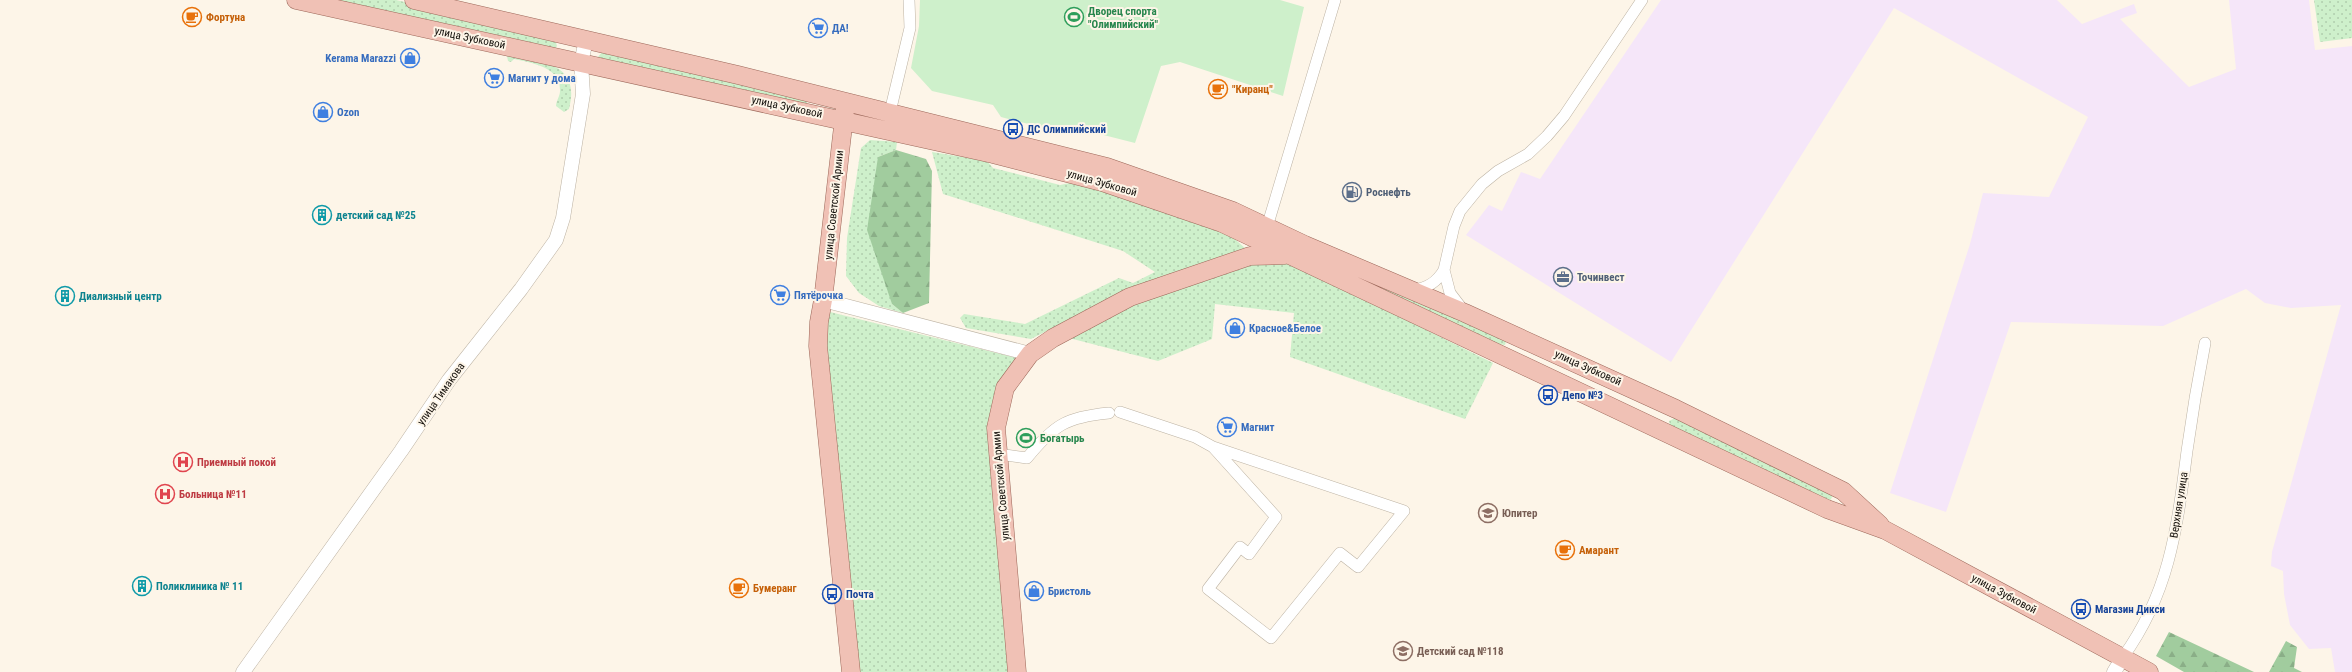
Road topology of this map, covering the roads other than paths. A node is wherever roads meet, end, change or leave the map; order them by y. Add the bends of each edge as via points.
1 (296, 0) edge
2 (414, 0) edge
3 (910, 0) edge
4 (1335, 0) edge
5 (1642, 0) edge
6 (586, 40) junction
7 (581, 63) junction
8 (846, 102) junction
9 (890, 112) junction
10 (845, 120) junction
11 (1271, 234) junction
12 (1250, 256) junction
13 (1293, 256) junction
14 (1444, 270) junction
15 (1414, 290) junction
16 (823, 300) junction
17 (1465, 313) junction
18 (1513, 335) junction
19 (2205, 343) dead end
20 (1030, 354) junction
21 (1500, 354) junction
22 (1625, 385) junction
23 (1652, 398) junction
24 (1612, 409) junction
25 (1676, 410) junction
26 (1641, 422) junction
27 (1667, 433) junction
28 (1213, 447) junction
29 (998, 454) junction
30 (1843, 491) junction
31 (1827, 509) junction
32 (1885, 530) junction
33 (2119, 665) edge
34 (243, 672) edge
35 (851, 672) edge
36 (1017, 672) edge
37 (2149, 672) edge

1 - 7 main road, улица Зубковой
2 - 6 main road, улица Зубковой
3 - 9 street via 910,28
4 - 11 street
5 - 14 street via 1564,116 1547,136 1528,154 1498,171 1468,198 1454,226
6 - 7 street, улица Тимакова
6 - 8 main road, улица Зубковой
7 - 10 main road, улица Зубковой
7 - 34 street, улица Тимакова via 583,94 563,218 556,240 449,380
8 - 9 main road, улица Зубковой
8 - 10 main road, улица Советской Армии
9 - 11 main road, улица Зубковой via 1107,167 1184,193
10 - 11 main road, улица Зубковой via 1102,182 1222,223
10 - 16 main road, улица Советской Армии
11 - 12 main road
11 - 13 main road, улица Зубковой
11 - 15 main road, улица Зубковой
12 - 13 main road, улица Советской Армии
12 - 20 main road, улица Советской Армии via 1130,297 1053,338
13 - 21 main road, улица Зубковой
14 - 15 street via 1431,284
14 - 17 street via 1450,293
15 - 17 main road, улица Зубковой
16 - 20 street
16 - 35 main road, улица Советской Армии via 818,346
17 - 18 main road, улица Зубковой
18 - 21 main road via 1518,347 1514,355
18 - 22 main road, улица Зубковой
19 - 33 street, Верхняя улица via 2172,553 2158,596 2141,632
20 - 29 main road, улица Советской Армии via 1005,388 996,428
21 - 24 main road, улица Зубковой
22 - 23 main road, улица Зубковой
22 - 24 main road
23 - 25 main road, улица Зубковой
23 - 26 main road via 1658,409 1654,420
24 - 26 main road, улица Зубковой
25 - 27 main road via 1666,413 1663,424
25 - 30 main road, улица Зубковой
26 - 27 main road, улица Зубковой
27 - 31 main road, улица Зубковой
28 - 28 street via 1367,499 1404,511 1358,567 1340,553 1271,638 1208,589 1240,547 1249,554 1276,517
28 - 29 street via 1195,437 1114,413 1082,415 1052,429 1027,458
29 - 36 main road, улица Советской Армии
30 - 31 main road via 1846,501 1841,509
30 - 32 main road, улица Зубковой
31 - 32 main road, улица Зубковой
32 - 33 main road, улица Зубковой
33 - 37 main road, улица Зубковой

